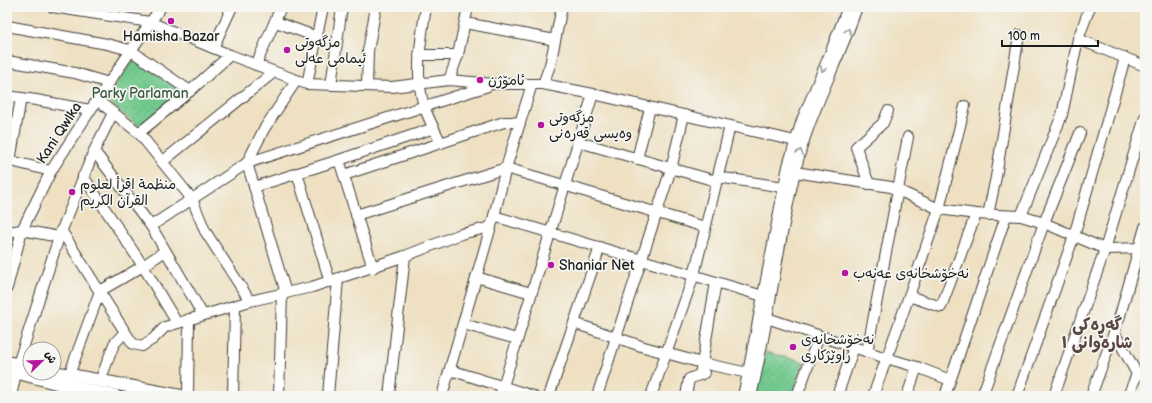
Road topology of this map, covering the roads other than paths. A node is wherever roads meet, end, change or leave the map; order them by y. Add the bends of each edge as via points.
1 (52, 7) edge
2 (161, 7) edge
3 (232, 7) edge
4 (281, 7) edge
5 (323, 7) edge
6 (342, 7) edge
7 (376, 7) edge
8 (426, 7) edge
9 (468, 7) edge
10 (562, 7) edge
11 (848, 7) edge
12 (857, 7) edge
13 (1090, 7) edge
14 (150, 22) junction
15 (276, 22) junction
16 (465, 22) junction
17 (7, 26) edge
18 (1019, 35) dead end
19 (317, 37) junction
20 (1078, 39) junction
21 (556, 40) junction
22 (213, 48) junction
23 (130, 50) junction
24 (230, 55) junction
25 (419, 55) junction
26 (458, 55) junction
27 (1124, 58) junction
28 (7, 61) edge
29 (256, 65) junction
30 (1145, 66) edge
31 (274, 72) junction
32 (448, 80) junction
33 (296, 81) junction
34 (108, 83) junction
35 (307, 84) junction
36 (420, 84) junction
37 (494, 84) junction
38 (532, 84) junction
39 (543, 84) junction
40 (331, 85) junction
41 (367, 86) junction
42 (190, 91) junction
43 (593, 94) junction
44 (7, 96) edge
45 (21, 98) junction
46 (97, 100) junction
47 (424, 106) junction
48 (965, 106) dead end
49 (650, 108) junction
50 (90, 110) junction
51 (888, 111) dead end
52 (113, 113) junction
53 (684, 116) junction
54 (1145, 117) edge
55 (520, 123) junction
56 (730, 126) junction
57 (434, 128) junction
58 (139, 133) junction
59 (1080, 133) dead end
60 (908, 137) dead end
61 (795, 141) junction
62 (578, 142) junction
63 (441, 143) junction
64 (94, 151) junction
65 (637, 159) junction
66 (9, 160) edge
67 (339, 160) junction
68 (162, 162) junction
69 (247, 163) junction
70 (506, 168) junction
71 (671, 169) junction
72 (51, 171) junction
73 (795, 172) junction
74 (297, 173) junction
75 (344, 175) junction
76 (83, 176) junction
77 (717, 179) junction
78 (869, 184) junction
79 (564, 185) junction
80 (784, 187) junction
81 (254, 188) junction
82 (898, 190) junction
83 (192, 199) junction
84 (939, 209) junction
85 (657, 212) junction
86 (976, 214) junction
87 (988, 215) junction
88 (356, 216) junction
89 (494, 216) junction
90 (1006, 216) junction
91 (1020, 216) junction
92 (1044, 223) junction
93 (151, 226) junction
94 (491, 227) junction
95 (705, 227) junction
96 (1145, 227) edge
97 (22, 230) junction
98 (7, 232) edge
99 (550, 232) junction
100 (60, 234) junction
101 (779, 234) junction
102 (1074, 236) junction
103 (600, 247) junction
104 (1142, 248) edge
105 (1105, 249) junction
106 (165, 251) junction
107 (405, 256) junction
108 (641, 260) junction
109 (143, 266) junction
110 (373, 268) junction
111 (694, 275) junction
112 (476, 277) junction
113 (334, 280) junction
114 (716, 282) junction
115 (7, 288) edge
116 (100, 291) junction
117 (531, 293) junction
118 (284, 294) junction
119 (763, 296) junction
120 (910, 296) junction
121 (250, 302) junction
122 (235, 306) junction
123 (203, 315) junction
124 (767, 318) junction
125 (189, 319) junction
126 (177, 323) junction
127 (574, 323) junction
128 (463, 324) junction
129 (125, 332) junction
130 (1114, 332) junction
131 (819, 336) junction
132 (616, 338) junction
133 (517, 339) junction
134 (854, 347) junction
135 (666, 352) junction
136 (867, 352) junction
137 (886, 358) junction
138 (702, 363) junction
139 (16, 367) edge
140 (719, 367) junction
141 (917, 367) junction
142 (450, 370) junction
143 (748, 373) junction
144 (62, 374) edge
145 (69, 375) junction
146 (700, 375) junction
147 (950, 380) junction
148 (100, 381) junction
149 (501, 391) edge
150 (74, 392) edge
151 (11, 396) edge
152 (115, 396) edge
153 (181, 396) edge
154 (188, 396) edge
155 (233, 396) edge
156 (278, 396) edge
157 (328, 396) edge
158 (389, 396) edge
159 (442, 396) edge
160 (533, 396) edge
161 (549, 396) edge
162 (597, 396) edge
163 (651, 396) edge
164 (686, 396) edge
165 (743, 396) edge
166 (751, 396) edge
167 (797, 396) edge
168 (837, 396) edge
169 (873, 396) edge
170 (907, 396) edge
171 (945, 396) edge
172 (982, 396) edge
173 (1017, 396) edge
174 (1054, 396) edge
175 (1091, 396) edge
176 (1128, 396) edge

1 - 14 street
2 - 14 street, Kani Qwlka
3 - 22 street
4 - 15 street
5 - 19 street
6 - 40 street
7 - 41 street via 368,51
8 - 25 street
9 - 16 street
10 - 21 street
11 -> 61 street
73 -> 12 street via 808,127
13 - 20 street
14 - 22 street
14 - 23 street, Kani Qwlka
15 - 19 street
15 - 29 street
16 - 21 street
16 - 26 street
17 - 23 street
18 - 87 street
19 - 35 street
20 - 27 street
20 - 91 street via 1062,115
21 - 39 street
22 - 24 street
23 - 34 street, Kani Qwlka
23 - 42 street
24 - 29 street
24 - 42 street
25 - 26 street
25 - 36 street
26 - 32 street
27 - 30 street
27 - 102 street
28 - 34 street via 75,73
29 - 31 street
31 - 33 street
31 - 68 street
32 - 36 street
32 - 37 street
33 - 35 street
33 - 69 street via 264,129
34 - 46 street, Kani Qwlka
35 - 40 street
36 - 41 street
36 - 47 street
37 - 38 street
37 - 47 street
38 - 39 street
38 - 55 street
39 - 43 street
40 - 41 street
42 - 58 street
43 - 49 street
43 - 62 street
44 - 45 street
45 - 50 street
45 - 66 street
46 - 50 street, Kani Qwlka
46 - 52 street
47 - 57 street
47 - 69 street
48 - 84 street
49 - 53 street
49 - 65 street
50 - 72 street, Kani Qwlka
51 - 78 street via 883,123 856,147
52 - 58 street
52 - 64 street
53 - 56 street
53 - 71 street
54 - 105 street
55 - 63 street via 504,122
55 - 70 street
56 - 61 street
56 - 77 street
57 - 63 street
57 - 67 street
58 - 68 street
59 - 92 street
60 - 82 street
61 - 80 street
62 - 65 street
62 - 79 street
63 - 75 street
64 - 76 street
64 - 93 street
65 - 71 street
66 - 72 street
67 - 74 street
67 - 75 street
68 - 83 street
69 - 81 street
69 - 83 street
70 - 79 street
70 - 88 street
70 - 89 street
71 - 77 street
71 - 85 street
72 - 97 street, Kani Qwlka
73 - 78 street
73 - 101 street
74 - 81 street
74 - 113 street
75 - 88 street
76 - 100 street
76 - 109 street
77 - 80 street
77 - 95 street
78 - 82 street
79 - 85 street
79 - 99 street
80 - 101 street
81 - 118 street
82 - 84 street
82 - 136 street
83 - 93 street
83 - 121 street via 205,231
84 - 86 street
84 - 120 street
85 - 95 street
85 - 108 street
86 - 87 street
86 - 120 street via 941,307
87 - 90 street
88 - 110 street
89 - 94 street
89 - 99 street
90 - 91 street
90 - 147 street
91 - 92 street
92 - 102 street
92 - 172 street
93 - 106 street
94 - 107 street via 461,234
94 - 112 street
95 - 111 street
96 - 104 street
97 - 98 street
97 - 100 street
97 - 115 street, Kani Qwlka
99 - 103 street
99 - 117 street
100 - 116 street
100 - 139 street
101 - 119 street
101 - 124 street
102 - 105 street
102 - 173 street
103 - 108 street
103 - 127 street
104 - 105 street
104 - 130 street
105 - 174 street
106 - 109 street
106 - 123 street
107 - 110 street
107 - 158 street
108 - 111 street
108 - 132 street
109 - 116 street
109 - 126 street
110 - 113 street
111 - 114 street
111 - 135 street
112 - 117 street
112 - 128 street
113 - 118 street
113 - 157 street
114 - 119 street
114 - 138 street
116 - 129 street
116 - 145 street
117 - 133 street
118 - 121 street
118 - 156 street
119 - 143 street
120 - 137 street
121 - 122 street
122 - 123 street
122 - 155 street
123 - 125 street
124 - 131 street
124 - 166 street
125 - 126 street
125 - 154 street
126 - 129 street via 165,327 142,346 133,344
127 - 132 street
127 - 161 street
128 - 133 street
128 - 142 street
129 - 148 street via 114,344
130 - 175 street
130 - 176 street via 1137,374
131 - 134 street
131 - 167 street
132 - 135 street
132 - 162 street
133 - 149 street
134 - 136 street
134 - 168 street
135 - 138 street
135 - 163 street
136 - 137 street
137 - 141 street
137 - 169 street
138 - 140 street
138 - 146 street
139 - 150 main road
139 - 151 street
140 - 143 street
140 - 146 street
141 - 147 street
141 - 170 street
142 - 149 street
142 - 159 street
143 - 165 street
144 - 145 main road
145 - 148 main road
146 - 164 street via 689,379
147 - 171 street
148 - 153 main road
149 - 160 street
150 - 152 main road

